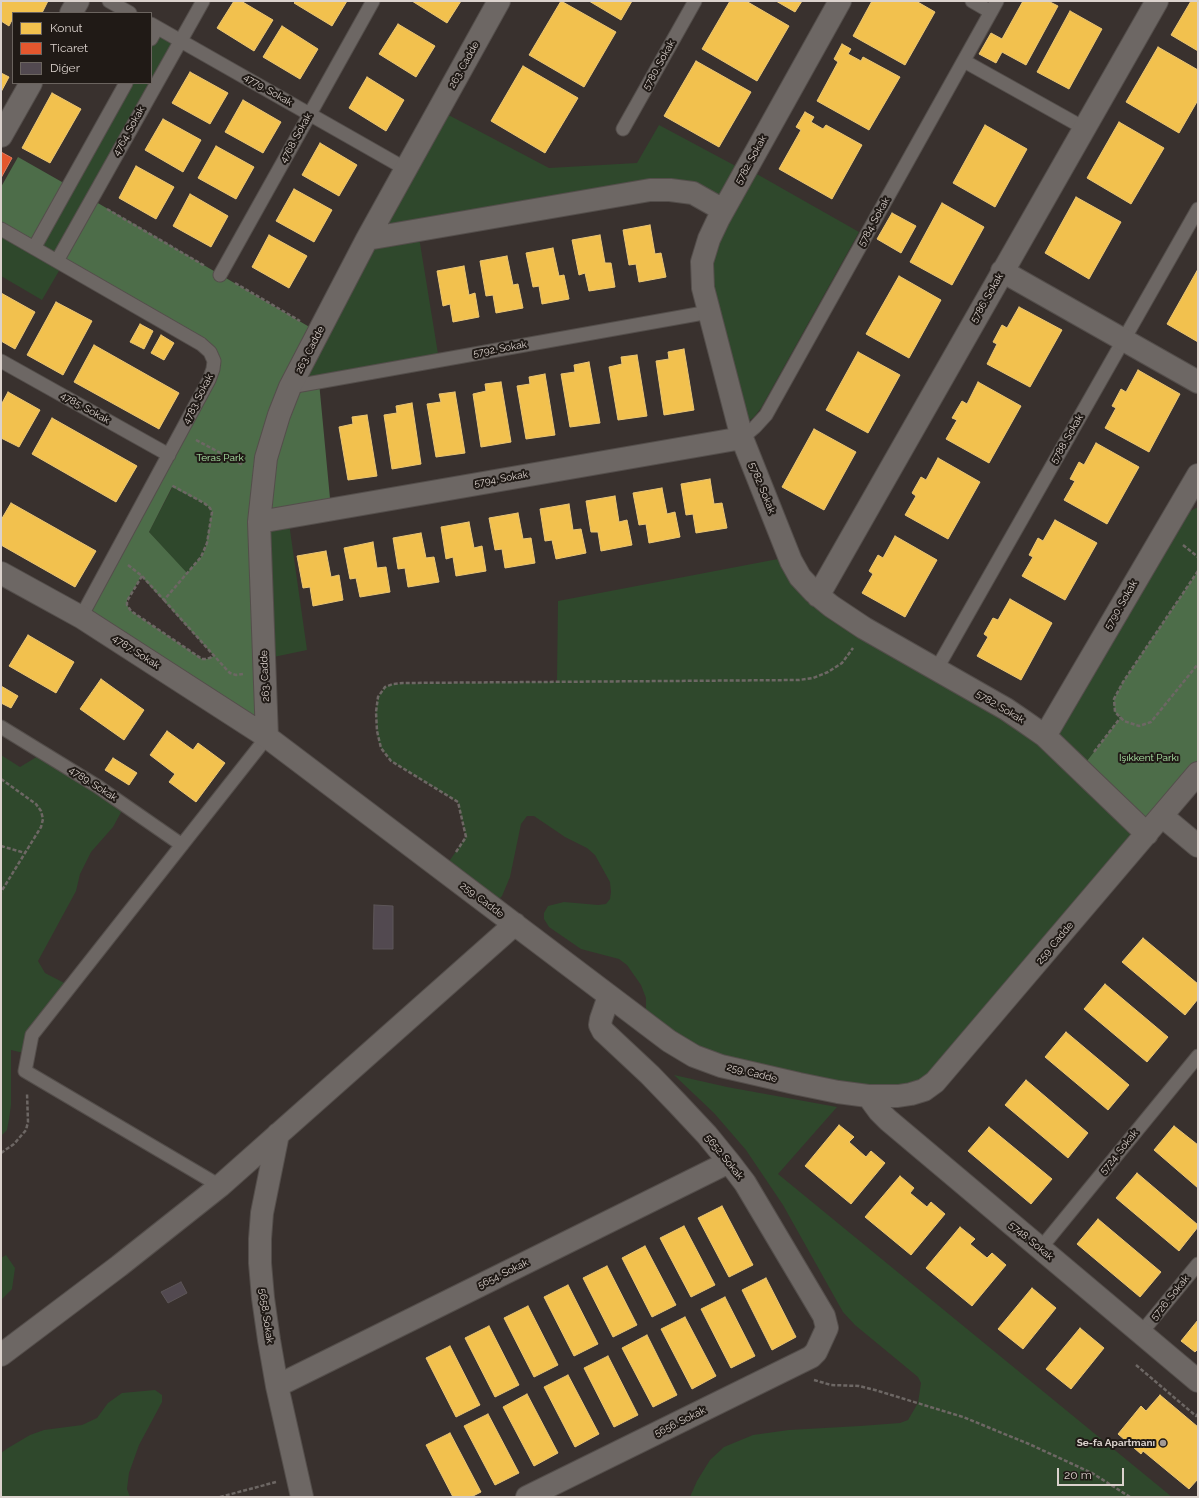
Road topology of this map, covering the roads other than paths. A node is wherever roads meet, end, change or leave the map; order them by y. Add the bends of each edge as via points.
1 (78, 1) edge
2 (108, 1) edge
3 (203, 1) edge
4 (373, 1) edge
5 (499, 1) edge
6 (695, 1) edge
7 (840, 1) edge
8 (972, 1) edge
9 (1156, 1) edge
10 (994, 6) edge
11 (72, 12) edge
12 (128, 12) edge
13 (153, 30) edge
14 (180, 40) junction
15 (964, 61) junction
16 (30, 84) edge
17 (125, 84) edge
18 (310, 114) junction
19 (1084, 128) junction
20 (623, 129) dead end
21 (1, 136) edge
22 (406, 169) junction
23 (1198, 209) edge
24 (723, 210) junction
25 (1, 229) edge
26 (367, 239) junction
27 (34, 248) junction
28 (57, 261) junction
29 (1002, 271) junction
30 (220, 275) dead end
31 (710, 312) junction
32 (1124, 339) junction
33 (1, 361) edge
34 (1198, 382) edge
35 (290, 387) junction
36 (742, 438) junction
37 (169, 455) junction
38 (1198, 474) edge
39 (259, 522) junction
40 (1, 573) edge
41 (818, 596) junction
42 (81, 617) junction
43 (936, 670) junction
44 (1, 727) edge
45 (1044, 736) junction
46 (267, 737) junction
47 (1198, 774) edge
48 (1162, 816) junction
49 (1147, 834) junction
50 (182, 845) junction
51 (1198, 846) edge
52 (515, 924) junction
53 (609, 996) junction
54 (1198, 1056) edge
55 (868, 1096) junction
56 (278, 1134) junction
57 (729, 1162) junction
58 (220, 1186) junction
59 (1040, 1249) junction
60 (1198, 1264) edge
61 (1141, 1333) junction
62 (824, 1337) joint
63 (1, 1355) edge
64 (1198, 1381) edge
65 (277, 1386) junction
66 (300, 1487) edge
67 (527, 1497) edge

1 - 11 street
2 - 12 lane
3 - 14 lane, 4764. Sokak
4 - 18 lane, 4768. Sokak
5 - 22 street, 263. Cadde
6 - 20 lane, 5780. Sokak
7 - 24 street, 5782. Sokak
8 - 10 lane
9 - 19 street, 5786. Sokak
10 - 15 lane, 5784. Sokak
13 - 14 lane, 4779. Sokak
14 - 18 lane, 4779. Sokak
14 - 28 lane, 4764. Sokak
15 - 19 lane
15 - 36 lane, 5784. Sokak via 766,415
16 - 21 street
17 - 27 lane
18 - 22 lane, 4779. Sokak
18 - 30 lane, 4768. Sokak
19 - 29 street, 5786. Sokak
22 - 26 street, 263. Cadde
23 - 32 lane, 5788. Sokak
24 - 26 street via 693,193 650,190
24 - 31 street, 5782. Sokak via 709,239 702,262 703,288
25 - 27 lane, 4783. Sokak
26 - 35 street, 263. Cadde
27 - 28 lane, 4783. Sokak
28 - 37 lane, 4783. Sokak via 210,352 214,361 209,380
29 - 32 street
29 - 41 street, 5786. Sokak
31 - 35 lane, 5792. Sokak
31 - 36 street, 5782. Sokak
32 - 34 street
32 - 43 lane, 5788. Sokak
33 - 37 lane, 4785. Sokak
35 - 39 street, 263. Cadde via 266,458
36 - 39 street, 5794. Sokak
36 - 41 street, 5782. Sokak via 791,561 800,577
37 - 42 lane, 4783. Sokak
38 - 45 street, 5790. Sokak
39 - 46 street, 263. Cadde
40 - 42 street, 4787. Sokak
41 - 43 street, 5782. Sokak via 864,628
42 - 46 street, 4787. Sokak
43 - 45 street, 5782. Sokak via 1006,709
44 - 50 lane, 4789. Sokak via 97,786
45 - 49 street, 5782. Sokak
46 - 50 lane
46 - 52 street, 259. Cadde
47 - 48 street, 259. Cadde
48 - 49 street, 259. Cadde
48 - 51 street
49 - 55 street, 259. Cadde via 935,1082 924,1090 911,1094
50 - 58 lane via 32,1035 25,1071
52 - 53 street, 259. Cadde
52 - 56 street
53 - 55 street, 259. Cadde via 669,1041 694,1056 757,1075
53 - 57 street, 5652. Sokak via 601,1019 603,1031 677,1103
54 - 59 lane, 5724. Sokak
55 - 59 street, 5748. Sokak via 888,1120
56 - 58 street
56 - 65 street, 5658. Sokak via 265,1193 260,1239 263,1298
57 - 62 street, 5652. Sokak via 745,1184 824,1316 827,1328
57 - 65 street, 5654. Sokak
58 - 63 street
59 - 61 street, 5748. Sokak
60 - 61 lane, 5726. Sokak
61 - 64 street, 5748. Sokak
62 - 67 street, 5656. Sokak via 811,1357 791,1368
65 - 66 street, 5658. Sokak

